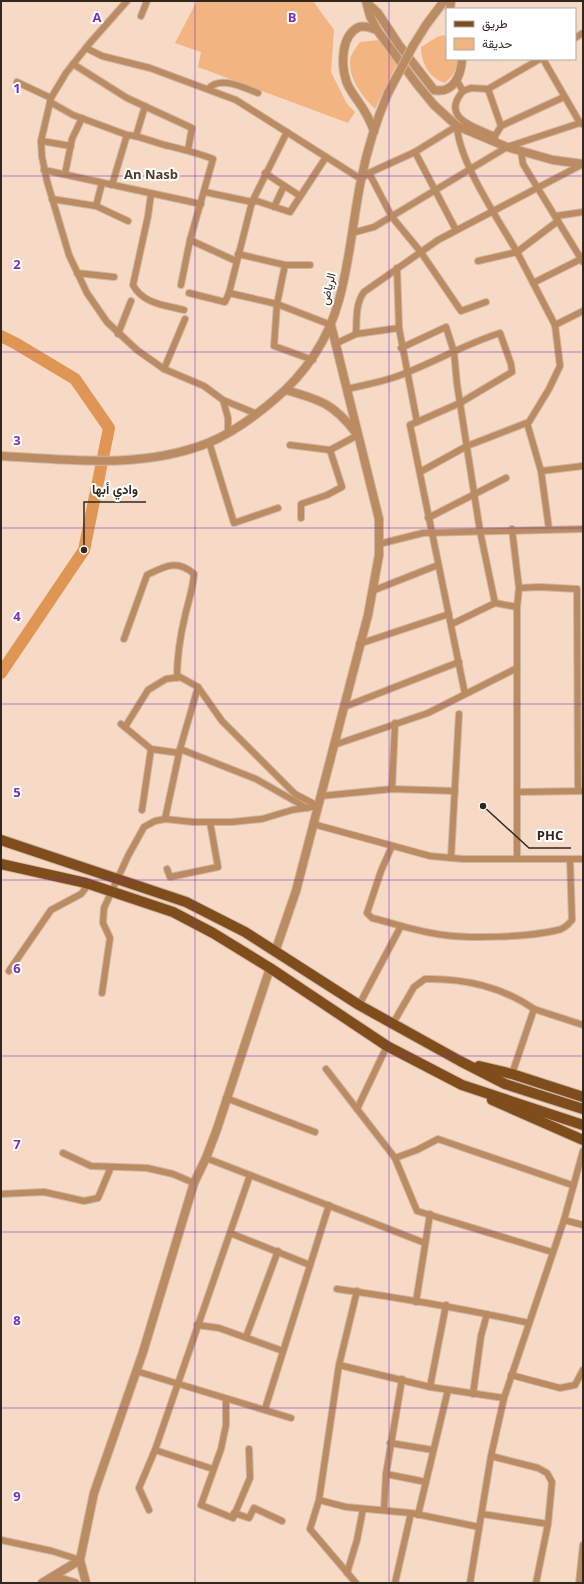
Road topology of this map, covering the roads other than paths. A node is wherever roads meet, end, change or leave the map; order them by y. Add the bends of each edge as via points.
1 (127, 1) edge
2 (147, 1) edge
3 (444, 1) edge
4 (367, 2) edge
5 (140, 16) dead end
6 (377, 30) junction
7 (86, 48) junction
8 (462, 60) edge
9 (539, 60) edge
10 (542, 60) edge
11 (73, 64) junction
12 (456, 81) junction
13 (17, 82) dead end
14 (208, 89) junction
15 (488, 90) junction
16 (463, 91) junction
17 (258, 93) dead end
18 (564, 97) junction
19 (51, 100) junction
20 (145, 106) junction
21 (82, 118) junction
22 (581, 124) edge
23 (457, 126) junction
24 (501, 126) junction
25 (374, 131) junction
26 (287, 132) junction
27 (127, 136) junction
28 (136, 136) junction
29 (495, 139) junction
30 (41, 141) junction
31 (71, 146) junction
32 (507, 147) junction
33 (188, 150) junction
34 (521, 151) junction
35 (415, 152) junction
36 (326, 157) junction
37 (583, 164) edge
38 (44, 170) junction
39 (471, 170) junction
40 (265, 173) junction
41 (369, 173) junction
42 (65, 174) junction
43 (361, 179) junction
44 (102, 183) junction
45 (112, 185) junction
46 (284, 186) junction
47 (538, 188) junction
48 (436, 190) junction
49 (205, 192) junction
50 (151, 194) junction
51 (300, 196) junction
52 (52, 199) junction
53 (252, 202) junction
54 (201, 204) junction
55 (96, 206) junction
56 (274, 207) junction
57 (494, 212) junction
58 (583, 212) edge
59 (392, 217) junction
60 (557, 219) junction
61 (128, 221) dead end
62 (456, 230) junction
63 (352, 234) junction
64 (190, 240) junction
65 (420, 251) junction
66 (517, 252) junction
67 (238, 254) junction
68 (582, 260) edge
69 (236, 261) junction
70 (478, 261) dead end
71 (285, 265) junction
72 (310, 265) dead end
73 (397, 268) junction
74 (78, 273) junction
75 (114, 277) dead end
76 (533, 283) junction
77 (181, 285) dead end
78 (189, 293) dead end
79 (229, 293) junction
80 (132, 301) dead end
81 (486, 302) dead end
82 (277, 304) junction
83 (184, 310) dead end
84 (583, 311) edge
85 (184, 319) dead end
86 (331, 325) junction
87 (555, 325) junction
88 (399, 328) junction
89 (118, 334) junction
90 (356, 334) junction
91 (335, 344) junction
92 (402, 348) junction
93 (454, 352) junction
94 (313, 360) junction
95 (164, 369) junction
96 (407, 373) junction
97 (347, 389) junction
98 (286, 390) junction
99 (223, 400) junction
100 (460, 403) junction
101 (257, 414) junction
102 (417, 422) junction
103 (527, 423) junction
104 (228, 433) junction
105 (358, 435) junction
106 (209, 442) junction
107 (290, 445) dead end
108 (467, 446) junction
109 (330, 450) junction
110 (1, 456) edge
111 (583, 466) edge
112 (541, 471) junction
113 (420, 472) junction
114 (506, 478) dead end
115 (474, 494) junction
116 (278, 508) dead end
117 (301, 518) dead end
118 (428, 518) junction
119 (549, 529) junction
120 (583, 529) edge
121 (512, 530) junction
122 (480, 531) junction
123 (431, 532) junction
124 (379, 544) junction
125 (438, 565) junction
126 (519, 588) junction
127 (372, 591) junction
128 (495, 603) junction
129 (580, 606) edge
130 (517, 607) junction
131 (449, 614) junction
132 (452, 624) junction
133 (124, 639) dead end
134 (359, 644) junction
135 (459, 662) junction
136 (517, 668) junction
137 (177, 678) junction
138 (198, 687) junction
139 (465, 694) junction
140 (344, 706) junction
141 (459, 714) dead end
142 (395, 723) junction
143 (334, 745) junction
144 (151, 749) junction
145 (179, 751) junction
146 (392, 789) junction
147 (455, 790) junction
148 (581, 791) edge
149 (518, 792) junction
150 (321, 796) junction
151 (318, 806) junction
152 (307, 808) junction
153 (142, 810) dead end
154 (165, 819) junction
155 (210, 822) junction
156 (313, 824) junction
157 (1, 840) edge
158 (392, 846) junction
159 (451, 858) junction
160 (517, 859) junction
161 (570, 859) junction
162 (583, 859) edge
163 (1, 864) edge
164 (167, 869) dead end
165 (116, 880) junction
166 (86, 883) junction
167 (112, 892) junction
168 (401, 926) junction
169 (276, 952) junction
170 (270, 968) junction
171 (9, 971) dead end
172 (102, 993) dead end
173 (359, 1005) junction
174 (534, 1009) junction
175 (392, 1025) junction
176 (583, 1025) edge
177 (387, 1046) junction
178 (460, 1061) junction
179 (326, 1069) dead end
180 (512, 1074) junction
181 (462, 1085) junction
182 (583, 1097) edge
183 (226, 1098) junction
184 (357, 1109) junction
185 (583, 1109) edge
186 (583, 1125) edge
187 (315, 1132) dead end
188 (583, 1140) edge
189 (583, 1152) edge
190 (63, 1154) dead end
191 (206, 1158) junction
192 (395, 1158) junction
193 (111, 1167) junction
194 (250, 1175) junction
195 (194, 1183) junction
196 (572, 1185) junction
197 (1, 1194) edge
198 (329, 1204) junction
199 (430, 1214) junction
200 (564, 1220) junction
201 (583, 1225) edge
202 (230, 1233) junction
203 (425, 1243) junction
204 (278, 1251) junction
205 (552, 1252) junction
206 (310, 1265) junction
207 (337, 1289) dead end
208 (357, 1291) junction
209 (416, 1302) junction
210 (446, 1305) junction
211 (487, 1314) junction
212 (528, 1323) junction
213 (197, 1325) junction
214 (246, 1337) junction
215 (283, 1351) junction
216 (339, 1365) junction
217 (583, 1370) edge
218 (136, 1371) junction
219 (511, 1375) junction
220 (402, 1379) junction
221 (176, 1384) junction
222 (430, 1387) junction
223 (448, 1390) junction
224 (472, 1394) junction
225 (504, 1398) junction
226 (226, 1399) junction
227 (265, 1408) junction
228 (291, 1418) dead end
229 (390, 1443) junction
230 (249, 1449) dead end
231 (155, 1450) junction
232 (433, 1450) junction
233 (491, 1456) junction
234 (213, 1469) junction
235 (386, 1474) junction
236 (426, 1482) junction
237 (319, 1500) junction
238 (363, 1509) junction
239 (149, 1510) dead end
240 (384, 1510) junction
241 (411, 1512) junction
242 (234, 1513) junction
243 (482, 1514) junction
244 (418, 1515) junction
245 (282, 1521) dead end
246 (548, 1524) junction
247 (479, 1527) junction
248 (1, 1540) edge
249 (583, 1545) edge
250 (80, 1560) junction
251 (347, 1573) junction
252 (42, 1583) edge
253 (75, 1583) edge
254 (86, 1583) edge
255 (356, 1583) edge
256 (395, 1583) edge
257 (470, 1583) edge
258 (536, 1583) edge
259 (579, 1583) edge

1 - 7 street
2 - 5 street
3 - 25 street, الرياض, bridge via 413,46 388,93
4 - 6 street
4 - 12 street via 378,13 434,90 449,89
6 - 23 street via 420,88
6 - 25 street via 360,27 350,35 343,56 346,80
7 - 11 street
7 - 14 street via 102,56 150,68
8 - 12 street
9 - 15 street
10 - 18 street
11 - 19 street
11 - 20 street via 126,98
12 - 16 street
13 - 19 street
14 - 17 street via 212,84 222,82
14 - 26 street via 236,100
15 - 16 street via 471,88
15 - 24 street
16 - 29 street via 456,99 456,112 463,122
18 - 22 street
18 - 24 street
19 - 21 street
19 - 30 street
20 - 28 street
20 - 33 street via 192,128
21 - 27 street
21 - 31 street
22 - 32 street
23 - 29 street
23 - 35 street
23 - 39 street via 458,140
24 - 29 street
25 - 43 street, الرياض
26 - 36 street
26 - 40 street
27 - 28 street
27 - 45 street
28 - 33 street
29 - 32 street
30 - 31 street
30 - 38 street
31 - 42 street
32 - 34 street
32 - 39 street
33 - 49 street via 213,159
34 - 37 street via 553,160
34 - 47 street via 523,164
35 - 41 street
35 - 48 street
36 - 43 street
36 - 51 street
37 - 47 street
38 - 42 street
38 - 52 street
39 - 48 street
39 - 57 street
40 - 46 street
40 - 53 street
41 - 43 street
41 - 59 street
42 - 44 street
43 - 63 street, الرياض
44 - 45 street
44 - 55 street
45 - 50 street
46 - 51 street
46 - 56 street
47 - 57 street
47 - 60 street
48 - 59 street
48 - 62 street
49 - 53 street
49 - 54 street
50 - 54 street
50 - 83 street via 133,285 145,299
51 - 56 street via 290,212
52 - 55 street
52 - 74 street
53 - 56 street via 257,201
53 - 67 street
54 - 64 street
55 - 61 street
57 - 62 street
57 - 66 street
58 - 60 street
59 - 63 street via 374,227
59 - 65 street
60 - 66 street
60 - 68 street
62 - 65 street
63 - 86 street, الرياض via 340,299
64 - 69 street
64 - 77 street
65 - 73 street
65 - 81 street via 461,311
66 - 70 street
66 - 76 street
67 - 69 street
67 - 71 street
68 - 76 street
69 - 79 street
71 - 72 street
71 - 82 street
73 - 88 street
73 - 90 street via 360,297 357,305
74 - 75 street
74 - 89 street via 87,293
76 - 87 street
78 - 79 street via 225,302
79 - 82 street
80 - 89 street
82 - 86 street
82 - 94 street via 274,346
84 - 87 street
85 - 95 street
86 - 91 street
86 - 94 street, الرياض
87 - 103 street via 560,366
88 - 90 street
88 - 92 street
89 - 95 street
90 - 91 street
91 - 97 street
92 - 93 street via 446,327
92 - 96 street
93 - 96 street
93 - 100 street
93 - 100 street via 465,345 500,333 512,372
94 - 98 street, الرياض
95 - 99 street via 204,386
96 - 97 street
96 - 102 street
97 - 105 street
98 - 101 street, الرياض
98 - 105 street via 328,405 342,416
99 - 101 street
99 - 104 street via 228,418
100 - 102 street
100 - 108 street
101 - 104 street, الرياض
102 - 113 street via 410,425
103 - 108 street
103 - 112 street
104 - 106 street, الرياض
105 - 109 street
105 - 124 street via 379,519
106 - 110 street, الرياض via 169,453 116,461
106 - 116 street via 234,523
107 - 109 street
108 - 113 street
108 - 115 street
109 - 117 street via 342,487 301,504
111 - 112 street
112 - 119 street
113 - 118 street
114 - 115 street
115 - 118 street
115 - 122 street
118 - 123 street
119 - 120 street
119 - 121 street
121 - 122 street
121 - 126 street
122 - 123 street
122 - 128 street
123 - 124 street
123 - 125 street
124 - 127 street
125 - 127 street
125 - 131 street
126 - 129 street via 539,586 577,589
126 - 130 street
127 - 134 street
128 - 130 street
128 - 132 street
129 - 148 street
130 - 136 street
131 - 132 street
131 - 134 street
132 - 135 street
133 - 137 street via 147,575 175,565 187,568 194,574 194,583 184,617 177,657
134 - 140 street
135 - 139 street
135 - 140 street
136 - 139 street
136 - 149 street
137 - 138 street via 180,677
137 - 144 street via 166,680 148,690 123,726
138 - 145 street
138 - 151 street via 233,734 295,794
139 - 142 street via 428,712
140 - 143 street
141 - 147 street
142 - 143 street
142 - 146 street
143 - 150 street
144 - 145 street
144 - 153 street
145 - 152 street via 256,779
145 - 154 street
146 - 147 street
146 - 150 street
147 - 159 street
148 - 149 street
149 - 160 street
150 - 151 street
151 - 152 street
151 - 156 street
152 - 155 street via 262,818
154 - 155 street
154 - 165 street via 154,821 144,827
155 - 164 street via 218,867 170,877
156 - 158 street
156 - 169 street via 296,891
157 - 165 main road
158 - 159 street via 430,856
158 - 168 street via 367,913 372,918
159 - 160 street
160 - 161 street
161 - 162 street
161 - 168 street via 572,920 566,927 558,930 492,936 446,935
163 - 166 main road
165 - 167 street
165 - 169 main road via 186,902 245,932
166 - 167 main road
166 - 171 street via 81,894 51,910
167 - 170 main road via 173,912
167 - 172 street via 104,908 103,923 110,938
168 - 173 street
169 - 173 main road
170 - 177 main road
170 - 183 street
173 - 175 main road
174 - 175 street via 519,998 492,989 461,981 425,979 414,987
174 - 176 street
174 - 180 street
175 - 178 main road
177 - 181 main road
177 - 184 street
178 - 180 main road
178 - 185 main road via 505,1084
179 - 184 street
180 - 182 main road
181 - 186 main road
181 - 188 main road via 512,1110
183 - 187 street
183 - 191 street
184 - 192 street
189 - 196 street
190 - 193 street via 91,1166
191 - 194 street
191 - 195 street
192 - 196 street via 438,1139
192 - 199 street via 417,1211
193 - 195 street via 147,1168 173,1174
193 - 197 street via 98,1198 84,1201 44,1192
194 - 198 street
194 - 202 street
195 - 218 street
196 - 200 street
198 - 203 street
198 - 206 street
199 - 203 street
199 - 205 street
200 - 201 street
200 - 205 street
202 - 204 street
202 - 213 street
203 - 209 street
204 - 206 street
204 - 214 street
205 - 212 street
206 - 215 street
207 - 208 street
208 - 209 street
208 - 216 street
209 - 210 street
210 - 211 street
210 - 222 street
211 - 212 street
211 - 224 street
212 - 219 street
213 - 214 street via 218,1328
213 - 221 street
214 - 215 street
215 - 227 street
216 - 220 street
216 - 237 street
217 - 219 street via 576,1385 560,1388
218 - 221 street
218 - 250 street via 94,1493
219 - 225 street
220 - 222 street
220 - 229 street
221 - 226 street
221 - 231 street
222 - 223 street
223 - 224 street
223 - 232 street
224 - 225 street
225 - 233 street
226 - 227 street
226 - 234 street via 226,1425 221,1449
227 - 228 street
229 - 232 street
229 - 235 street
230 - 242 street via 250,1478
231 - 234 street
231 - 239 street via 140,1488
232 - 236 street
233 - 243 street
233 - 246 street via 538,1468 547,1473 552,1482
234 - 242 street via 201,1505 234,1518
235 - 236 street
235 - 240 street
236 - 244 street
237 - 238 street via 346,1508
237 - 251 street via 310,1529
238 - 240 street
238 - 251 street
240 - 241 street
241 - 244 street
241 - 256 street
242 - 245 street via 249,1518 254,1508
243 - 246 street
243 - 247 street
244 - 247 street
246 - 258 street
247 - 257 street
248 - 250 street
249 - 259 street
250 - 252 street
250 - 254 street
251 - 255 street
252 - 253 street via 61,1579

